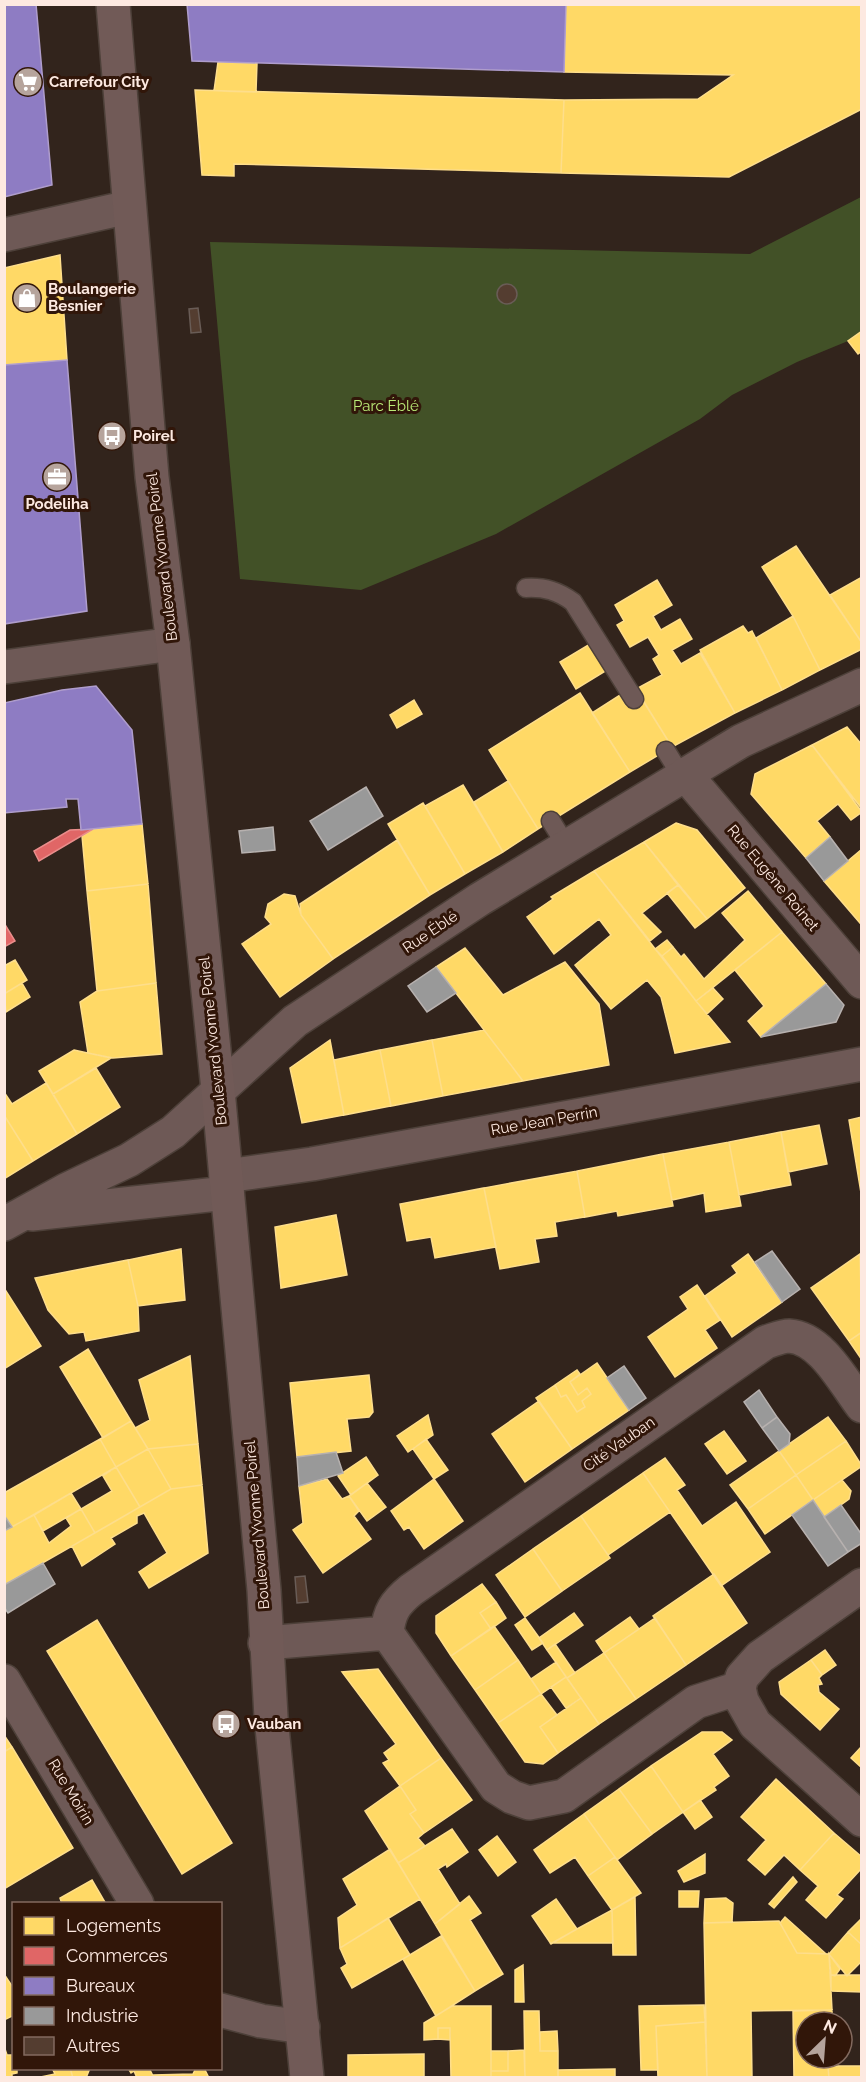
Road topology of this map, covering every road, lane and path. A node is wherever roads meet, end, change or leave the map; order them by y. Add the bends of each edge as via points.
1 (113, 4) edge
2 (129, 207) junction
3 (4, 235) edge
4 (526, 588) dead end
5 (173, 644) junction
6 (4, 667) edge
7 (861, 685) edge
8 (634, 699) dead end
9 (678, 767) junction
10 (861, 982) edge
11 (861, 1064) edge
12 (219, 1090) junction
13 (227, 1185) junction
14 (14, 1219) edge
15 (861, 1406) edge
16 (861, 1585) edge
17 (387, 1633) junction
18 (265, 1643) junction
19 (4, 1681) edge
20 (739, 1688) junction
21 (861, 1820) edge
22 (136, 1902) edge
23 (222, 2011) edge
24 (303, 2027) junction
25 (307, 2078) edge

1 - 2 street, Boulevard Yvonne Poirel
2 - 3 street
2 - 5 street, Boulevard Yvonne Poirel via 152,477
4 - 8 lane via 548,589 573,602
5 - 6 street
5 - 12 street, Boulevard Yvonne Poirel
7 - 9 street, Rue Éblé
9 - 10 street, Rue Eugène Roinet
9 - 12 street, Rue Éblé via 559,834 480,899 295,1022
11 - 13 street, Rue Jean Perrin via 312,1164
12 - 13 street, Boulevard Yvonne Poirel
12 - 14 street, Rue Éblé via 173,1132 129,1160
13 - 14 street, Rue Éblé
13 - 18 street, Boulevard Yvonne Poirel via 264,1590
15 - 17 street, Cité Vauban via 824,1356 807,1342 789,1336 766,1342 411,1590 394,1604
16 - 20 street via 760,1657 742,1677
17 - 18 street
17 - 20 street via 496,1787 529,1803 564,1796 696,1702
18 - 24 street, Boulevard Yvonne Poirel
19 - 22 street, Rue Moirin
20 - 21 street via 755,1724
23 - 24 street
24 - 25 street, Boulevard Yvonne Poirel

